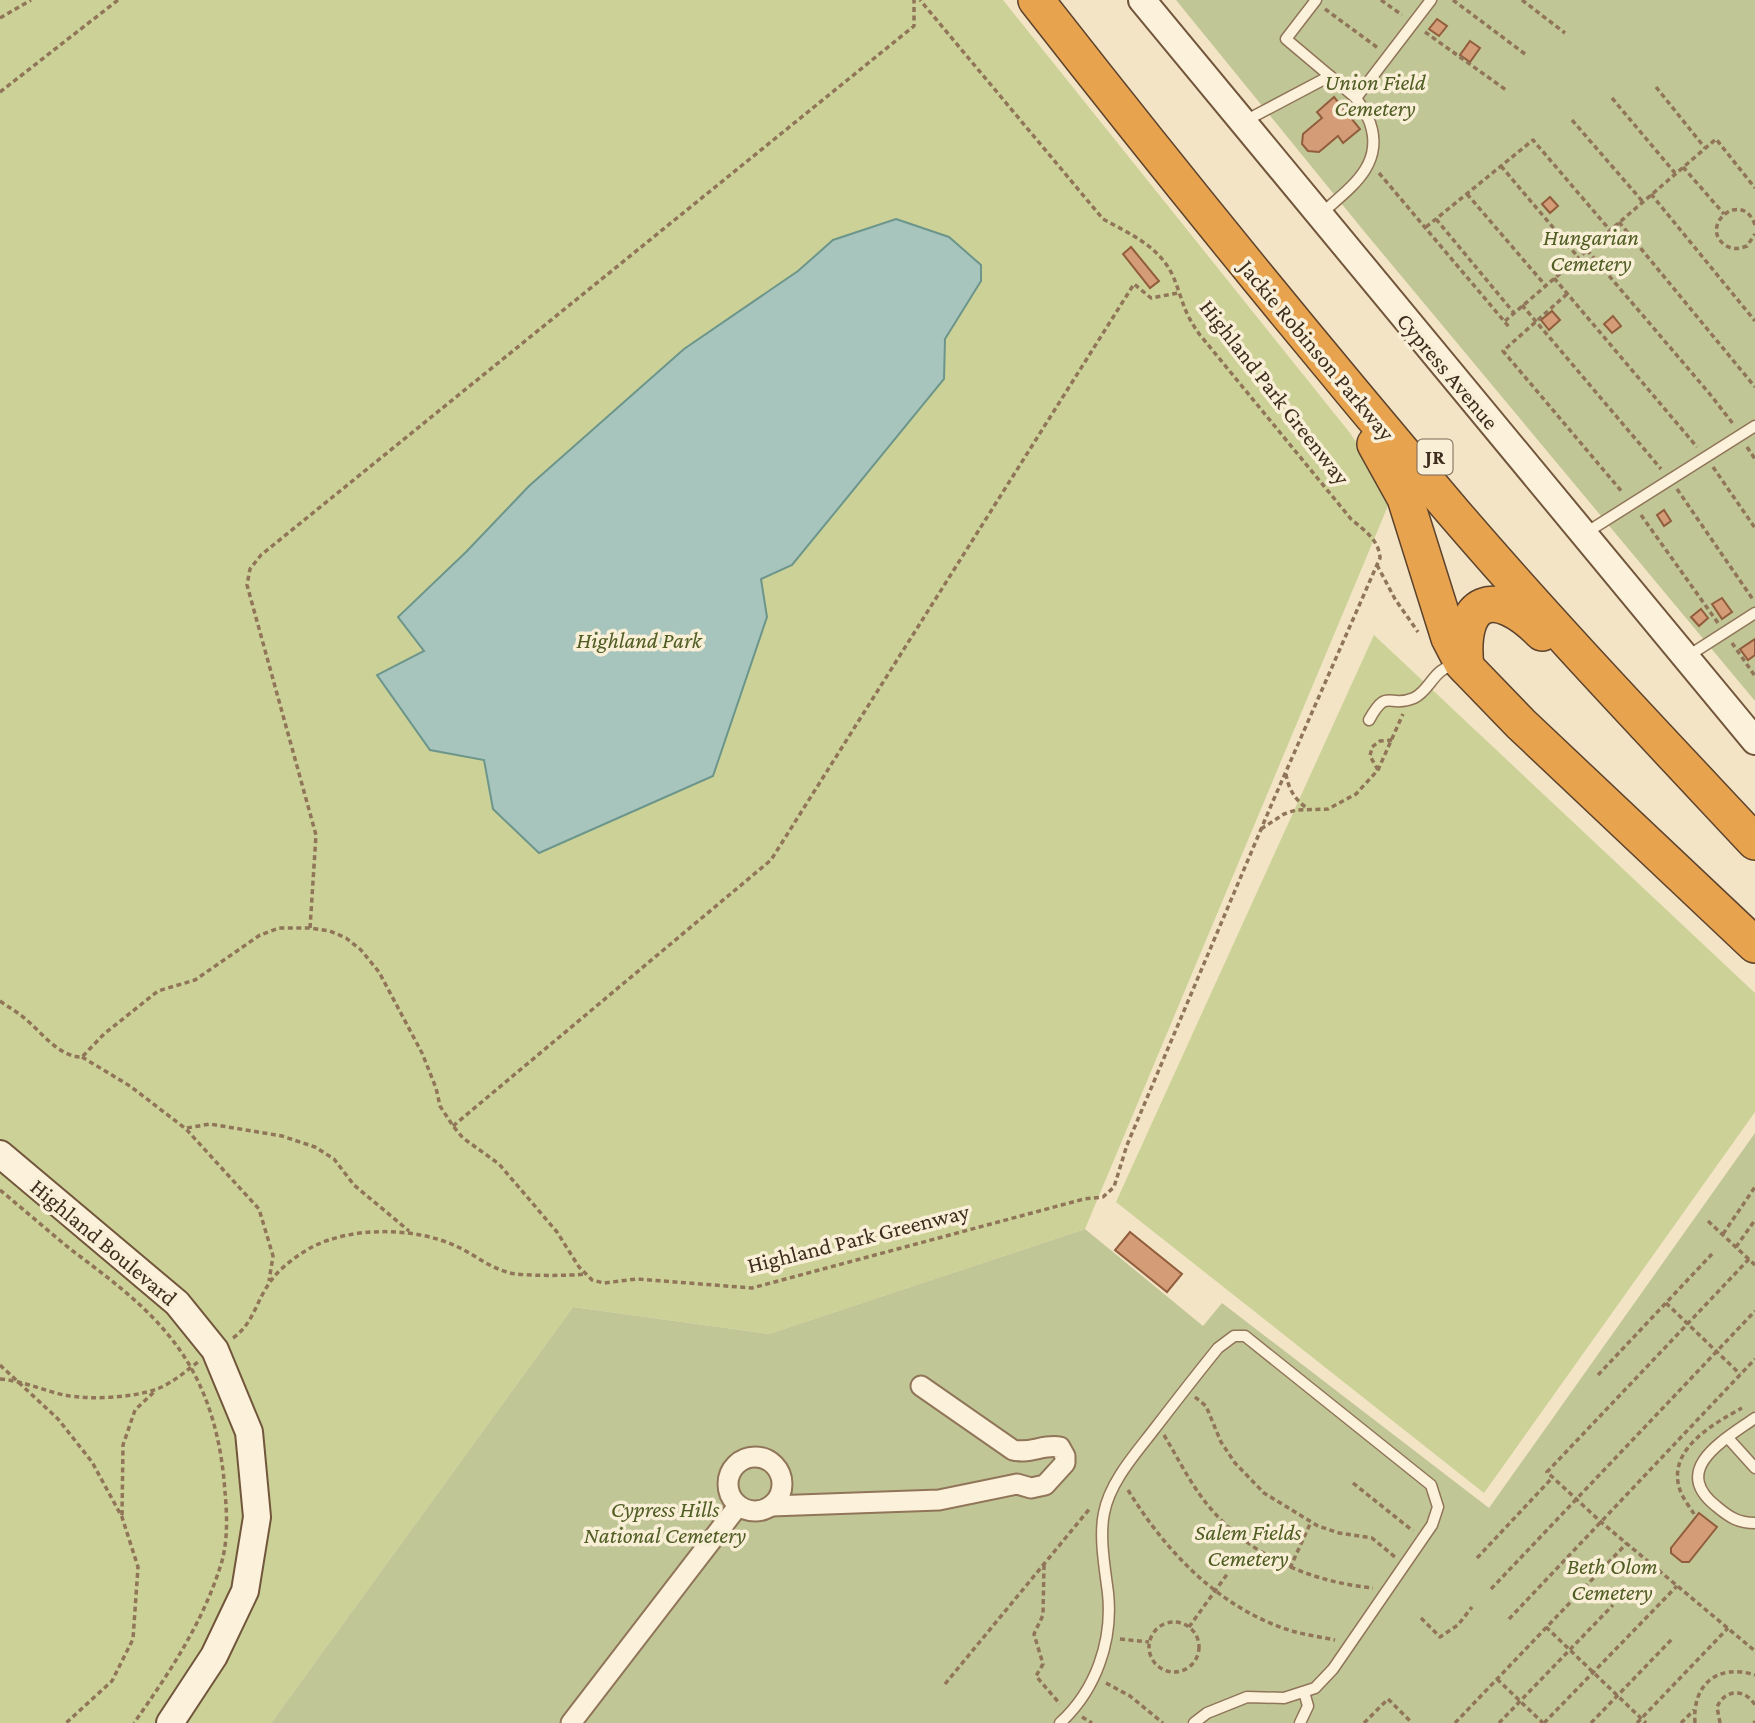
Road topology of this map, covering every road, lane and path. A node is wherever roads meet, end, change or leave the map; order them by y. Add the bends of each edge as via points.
1 (32, 0) edge
2 (118, 0) edge
3 (914, 0) edge
4 (920, 0) edge
5 (1036, 0) edge
6 (1065, 0) edge
7 (1142, 0) edge
8 (1381, 0) edge
9 (1430, 0) edge
10 (1453, 0) edge
11 (1522, 0) edge
12 (1315, 1) edge
13 (0, 18) edge
14 (1413, 23) junction
15 (1564, 33) dead end
16 (1525, 54) dead end
17 (1388, 56) junction
18 (1330, 76) junction
19 (1656, 87) dead end
20 (1506, 90) dead end
21 (0, 92) edge
22 (1356, 98) junction
23 (1612, 98) dead end
24 (1572, 120) dead end
25 (1243, 123) junction
26 (1705, 148) junction
27 (1370, 162) junction
28 (1501, 166) junction
29 (1683, 167) junction
30 (1675, 173) junction
31 (1755, 188) edge
32 (1467, 194) junction
33 (1651, 194) junction
34 (1643, 202) junction
35 (1724, 214) junction
36 (1320, 215) junction
37 (1436, 219) junction
38 (1619, 222) junction
39 (1755, 226) edge
40 (1426, 227) junction
41 (1609, 229) dead end
42 (1755, 234) edge
43 (1750, 243) junction
44 (1587, 250) junction
45 (1755, 250) edge
46 (1578, 257) junction
47 (1554, 278) junction
48 (1545, 286) junction
49 (1178, 293) junction
50 (1567, 293) junction
51 (1522, 305) junction
52 (1514, 313) junction
53 (1289, 316) junction
54 (1505, 321) junction
55 (1755, 321) edge
56 (1536, 322) junction
57 (1509, 327) dead end
58 (1755, 387) edge
59 (1755, 426) edge
60 (1741, 436) junction
61 (1706, 458) junction
62 (1671, 481) junction
63 (1633, 504) junction
64 (1755, 528) edge
65 (1584, 534) junction
66 (1377, 565) junction
67 (1755, 602) edge
68 (1755, 613) edge
69 (1725, 633) junction
70 (1422, 638) dead end
71 (1686, 658) junction
72 (1466, 667) junction
73 (1755, 676) edge
74 (1414, 698) junction
75 (1635, 713) junction
76 (1369, 720) dead end
77 (1393, 740) junction
78 (1755, 741) edge
79 (1378, 770) junction
80 (1286, 771) junction
81 (1308, 809) junction
82 (1755, 809) edge
83 (1261, 829) junction
84 (1755, 842) edge
85 (310, 928) junction
86 (1755, 945) edge
87 (0, 1001) edge
88 (82, 1056) junction
89 (453, 1126) junction
90 (186, 1129) junction
91 (0, 1154) edge
92 (1755, 1187) edge
93 (0, 1190) edge
94 (1755, 1220) edge
95 (1709, 1222) dead end
96 (411, 1232) junction
97 (1723, 1234) junction
98 (1736, 1247) junction
99 (1712, 1254) dead end
100 (1749, 1259) junction
101 (1755, 1265) edge
102 (585, 1274) junction
103 (268, 1284) junction
104 (1666, 1303) junction
105 (1755, 1311) edge
106 (1688, 1324) junction
107 (239, 1334) dead end
108 (1716, 1352) junction
109 (1755, 1359) edge
110 (0, 1365) edge
111 (191, 1367) junction
112 (1598, 1375) dead end
113 (1740, 1375) junction
114 (0, 1379) edge
115 (19, 1381) junction
116 (921, 1386) dead end
117 (158, 1389) junction
118 (1198, 1399) dead end
119 (1755, 1418) edge
120 (1158, 1424) junction
121 (1728, 1438) junction
122 (1755, 1468) edge
123 (1121, 1475) junction
124 (1552, 1478) junction
125 (1353, 1483) dead end
126 (1577, 1500) junction
127 (738, 1506) junction
128 (771, 1506) junction
129 (122, 1517) junction
130 (1311, 1522) junction
131 (1601, 1522) junction
132 (1755, 1523) edge
133 (1422, 1539) junction
134 (1627, 1543) junction
135 (1477, 1558) dead end
136 (1045, 1563) dead end
137 (1405, 1565) junction
138 (1290, 1568) junction
139 (1228, 1573) dead end
140 (1678, 1586) junction
141 (1388, 1589) junction
142 (1491, 1589) dead end
143 (1215, 1591) junction
144 (1613, 1605) dead end
145 (1472, 1607) dead end
146 (1421, 1618) dead end
147 (1509, 1619) dead end
148 (1189, 1627) junction
149 (1546, 1628) junction
150 (1728, 1628) junction
151 (1107, 1638) junction
152 (1674, 1638) dead end
153 (1149, 1642) junction
154 (1350, 1644) junction
155 (1570, 1650) junction
156 (1755, 1651) edge
157 (1593, 1672) junction
158 (1755, 1675) edge
159 (1095, 1678) junction
160 (1497, 1679) dead end
161 (945, 1684) dead end
162 (1304, 1692) junction
163 (1617, 1696) junction
164 (1520, 1701) junction
165 (1755, 1704) edge
166 (1694, 1710) junction
167 (1072, 1712) junction
168 (1641, 1719) junction
169 (66, 1723) edge
170 (134, 1723) edge
171 (170, 1723) edge
172 (570, 1723) edge
173 (1060, 1723) edge
174 (1163, 1723) edge
175 (1194, 1723) edge
176 (1300, 1723) edge
177 (1364, 1723) edge
178 (1412, 1723) edge
179 (1455, 1723) edge
180 (1499, 1723) edge
181 (1543, 1723) edge
182 (1591, 1723) edge
183 (1637, 1723) edge
184 (1646, 1723) edge
185 (1681, 1723) edge
186 (1695, 1723) edge
187 (1720, 1723) edge

1 - 13 path
2 - 21 path
3 - 85 path via 914,26 261,555 250,569 247,585 316,835
4 - 49 path, Highland Park Greenway via 1103,219 1161,256
5 - 53 highway, Jackie Robinson Parkway / JR
6 - 82 highway, Jackie Robinson Parkway / JR via 1314,316 1601,645
7 - 25 street, Cypress Avenue
8 - 14 path
9 - 14 lane
10 - 16 path
11 - 15 path
12 - 17 path
12 - 18 lane via 1286,39
14 - 17 lane
14 - 20 path
17 - 22 lane
18 - 22 lane
18 - 25 lane
19 - 26 path
22 - 27 lane via 1370,124
23 - 30 path
24 - 34 path
25 - 36 street, Cypress Avenue
26 - 29 path
26 - 31 path via 1716,139
27 - 36 lane via 1361,178
27 - 40 path
28 - 32 path
28 - 41 path via 1533,140
28 - 46 path
29 - 30 path
29 - 35 path
30 - 33 path
32 - 37 path
32 - 48 path
33 - 34 path
33 - 55 path
34 - 38 path
35 - 39 path via 1746,212
35 - 43 path via 1717,227 1723,244 1741,249
36 - 65 street, Cypress Avenue
37 - 40 path
37 - 52 path
38 - 44 path
38 - 58 path
40 - 54 path
42 - 43 path
43 - 45 path
44 - 46 path
44 - 60 path via 1710,393
46 - 47 path
47 - 48 path
47 - 50 path
48 - 51 path
49 - 66 path, Highland Park Greenway via 1187,318 1200,335 1351,519 1374,540 1379,549
49 - 89 path via 1151,298 1134,284 771,860
50 - 56 path
50 - 61 path
51 - 52 path
51 - 56 path
52 - 54 path
53 - 72 highway via 1396,479 1449,638
53 - 75 highway, Jackie Robinson Parkway / JR via 1456,515
54 - 57 path
56 - 62 path
56 - 63 path via 1503,351
59 - 60 lane
60 - 61 lane
61 - 62 lane
61 - 64 path
62 - 63 lane
62 - 67 path
63 - 65 lane
63 - 69 path
65 - 71 street, Cypress Avenue
66 - 70 path
66 - 80 path, Highland Park Greenway
68 - 69 lane
69 - 71 lane
69 - 73 path
71 - 78 street, Cypress Avenue
72 - 74 lane via 1441,670
72 - 75 highway via 1464,636 1469,620 1488,605 1508,606
72 - 86 highway
74 - 76 lane via 1387,699
74 - 77 path
75 - 84 highway, Jackie Robinson Parkway / JR
77 - 79 path
77 - 79 path via 1372,747 1370,756
79 - 81 path via 1356,794 1338,805
80 - 81 path via 1288,787
80 - 83 path, Highland Park Greenway
81 - 83 path via 1284,814
83 - 102 path, Highland Park Greenway via 1109,1193 751,1288 637,1279 604,1283
85 - 88 path via 279,928 260,935 195,980 158,991
85 - 89 path via 346,938 379,972 422,1053 440,1106
87 - 88 path via 57,1047
88 - 90 path
89 - 102 path via 499,1164 557,1232
90 - 96 path via 210,1124 282,1136 315,1147 334,1159 354,1185
90 - 103 path via 260,1209 272,1256
91 - 171 street, Highland Boulevard via 177,1303 215,1350 249,1432 257,1517 245,1591 214,1656
92 - 97 path
93 - 111 path via 128,1293 166,1332
94 - 98 path
95 - 97 path
96 - 102 path via 435,1237 513,1274
96 - 103 path via 336,1237 286,1264
97 - 98 path
98 - 100 path
99 - 104 path
100 - 101 path
100 - 106 path
103 - 107 path
104 - 106 path
104 - 112 path
105 - 108 path
106 - 108 path
106 - 124 path via 1547,1472
108 - 113 path
108 - 126 path
109 - 113 path
110 - 115 path
111 - 117 path
111 - 170 path via 217,1428 227,1518 222,1559 203,1612 179,1657
113 - 131 path
114 - 115 path
115 - 117 path via 63,1395 90,1397
115 - 129 path via 58,1419 92,1462
116 - 128 street via 1013,1451 1060,1447 1065,1463 1045,1485 1031,1488 1017,1484 939,1500
117 - 129 path via 135,1410 123,1445
118 - 130 path via 1206,1406 1221,1442 1251,1482
119 - 121 lane
120 - 123 lane
120 - 133 lane via 1218,1348 1234,1336 1245,1336 1432,1486 1438,1507
120 - 138 path via 1210,1508 1226,1525
121 - 122 lane
121 - 132 lane via 1699,1469 1697,1485 1722,1512 1740,1523
123 - 143 path via 1155,1531
123 - 151 lane via 1104,1513
123 - 161 path
124 - 126 path
124 - 135 path
125 - 133 path
126 - 131 path
126 - 142 path
127 - 128 street via 755,1511
127 - 128 street via 728,1482 735,1465 751,1457 768,1460 780,1474 781,1491
127 - 172 street
129 - 169 path via 138,1567 134,1639 112,1681
130 - 137 path via 1339,1533 1372,1538
130 - 138 path
131 - 134 path
131 - 147 path
133 - 137 lane
134 - 140 path
134 - 149 path
136 - 167 path via 1043,1615 1034,1634 1043,1664 1036,1676
137 - 141 lane
138 - 141 path via 1338,1583
139 - 143 path
140 - 150 path
140 - 157 path
141 - 154 lane
143 - 148 path
143 - 154 path via 1292,1631
144 - 155 path
145 - 146 path via 1458,1625 1440,1637
148 - 153 path via 1164,1623
148 - 153 path via 1199,1648 1186,1669 1169,1672 1160,1668 1150,1656
149 - 155 path
149 - 179 path
150 - 156 path
150 - 168 path
151 - 153 path
151 - 159 lane
152 - 163 path
154 - 162 lane via 1315,1688
155 - 157 path
155 - 164 path
157 - 163 path
157 - 181 path
158 - 166 path via 1728,1671 1715,1676 1704,1684
159 - 167 lane
159 - 174 path via 1130,1696
160 - 164 path
162 - 175 lane via 1284,1698 1247,1697
162 - 176 lane via 1308,1706
163 - 168 path
163 - 182 path
164 - 180 path
164 - 181 path
165 - 187 path via 1743,1693 1724,1696 1717,1707
166 - 185 path
166 - 186 path
167 - 173 lane
168 - 183 path
168 - 184 path
177 - 178 path via 1388,1699

